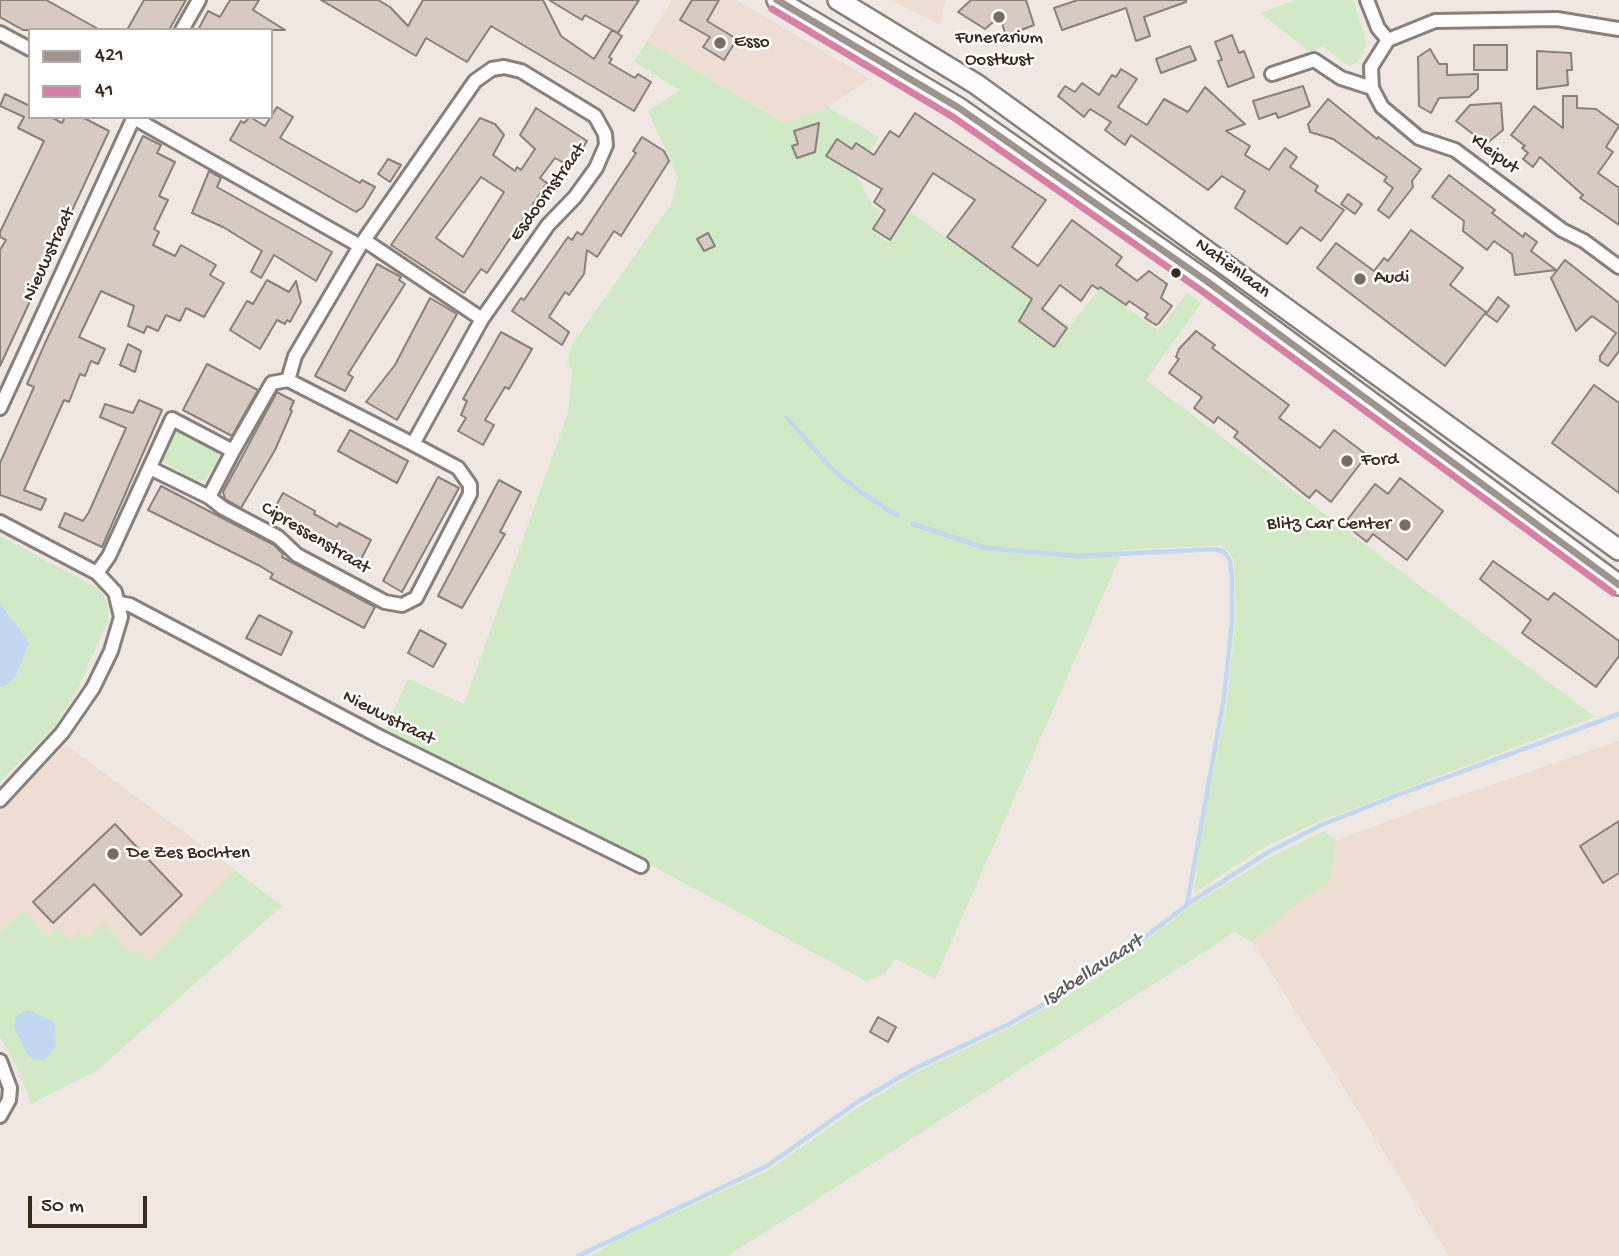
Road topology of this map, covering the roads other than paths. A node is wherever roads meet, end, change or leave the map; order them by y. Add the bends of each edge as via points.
1 (199, 0) edge
2 (777, 0) edge
3 (838, 0) edge
4 (1367, 0) edge
5 (184, 28) edge
6 (1619, 29) edge
7 (0, 33) edge
8 (1388, 40) junction
9 (28, 48) edge
10 (1272, 74) dead end
11 (1372, 88) junction
12 (134, 119) edge
13 (136, 119) edge
14 (362, 243) junction
15 (1619, 267) edge
16 (482, 319) junction
17 (288, 380) junction
18 (0, 408) edge
19 (413, 444) junction
20 (233, 452) junction
21 (150, 468) junction
22 (209, 497) junction
23 (0, 522) edge
24 (1619, 550) edge
25 (97, 573) junction
26 (1619, 585) edge
27 (120, 603) junction
28 (0, 800) edge
29 (640, 866) dead end
30 (0, 1061) edge
31 (0, 1116) edge

1 - 5 street
2 - 26 main road, Natiënlaan via 959,108 1208,282
3 - 24 main road, Natiënlaan via 976,84
4 - 8 street
6 - 8 street via 1557,19 1435,21
7 - 9 street
8 - 11 street via 1371,67
10 - 11 street via 1314,60 1341,78
11 - 15 street, Kleiput via 1382,107 1419,138 1455,150
12 - 18 street, Nieuwstraat
13 - 14 street
14 - 16 street
14 - 16 street, Esdoornstraat via 485,72 504,67 521,71 595,116 606,145 596,168 548,225
14 - 17 street, Esdoornstraat via 295,356
16 - 19 street, Esdoornstraat
17 - 19 street, Cipressenstraat
17 - 20 street via 272,383
19 - 22 street, Cipressenstraat via 458,468 470,485 470,494 416,598 402,605 385,602 297,555 278,537
20 - 21 street via 172,419
20 - 22 street
21 - 22 street, Cipressenstraat
21 - 25 street
23 - 25 street
25 - 27 street
27 - 28 street via 119,628 93,688 62,733
27 - 29 street, Nieuwstraat
30 - 31 street via 10,1088

